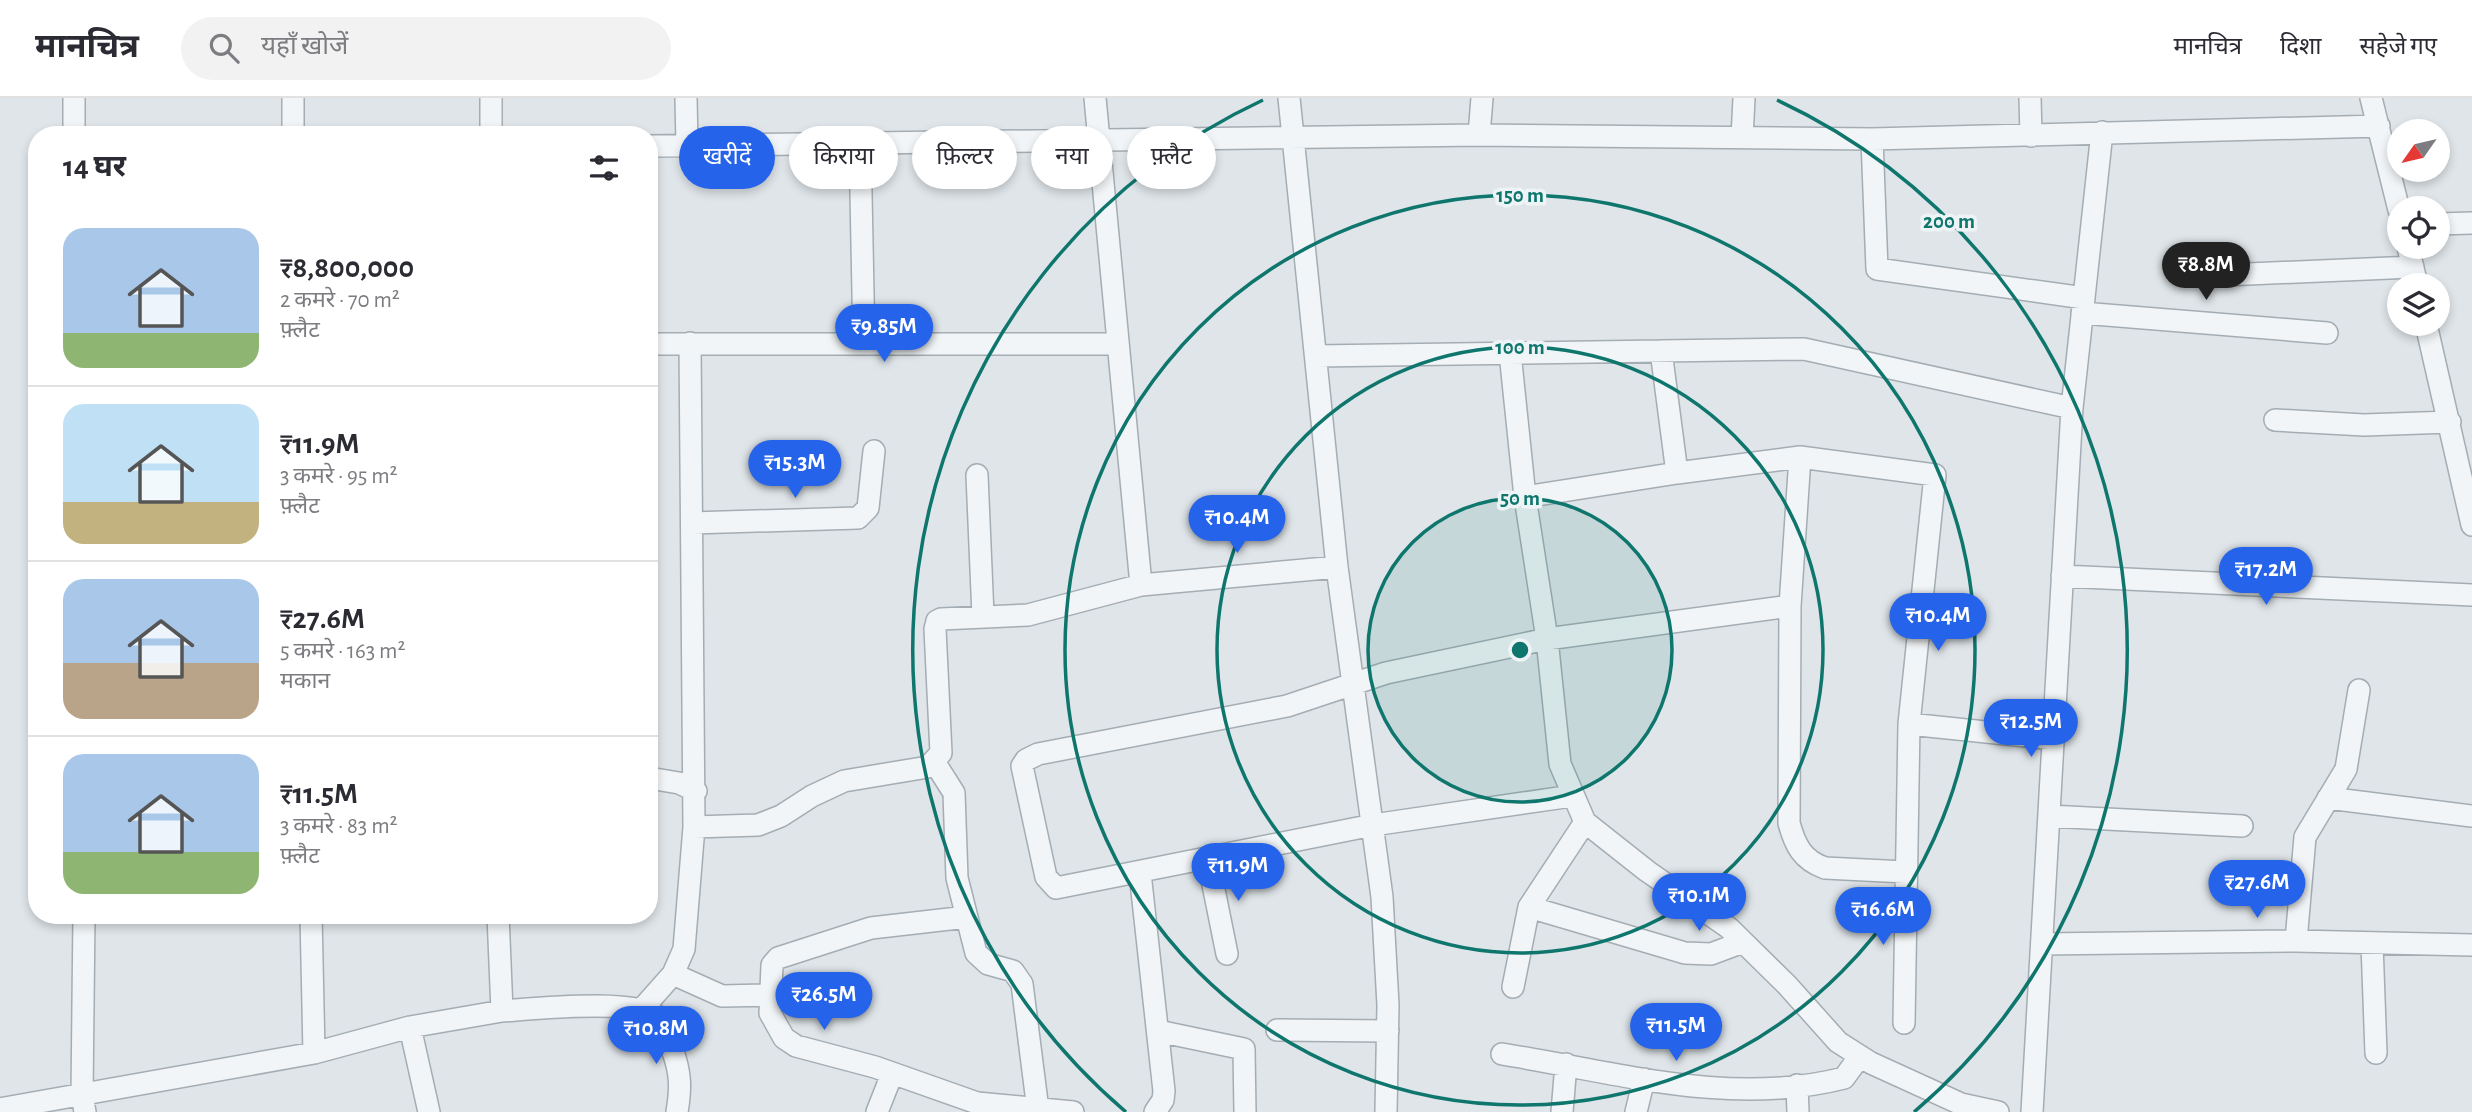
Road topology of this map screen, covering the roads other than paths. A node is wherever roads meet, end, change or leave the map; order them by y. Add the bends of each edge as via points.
1 (74, 98) edge
2 (293, 98) edge
3 (491, 98) edge
4 (686, 98) edge
5 (1095, 98) edge
6 (1289, 98) edge
7 (1482, 98) edge
8 (1744, 98) edge
9 (2030, 98) edge
10 (2371, 98) edge
11 (74, 126) edge
12 (293, 126) edge
13 (491, 126) edge
14 (687, 126) edge
15 (1098, 126) edge
16 (2379, 127) junction
17 (2102, 132) junction
18 (1479, 135) junction
19 (2031, 136) junction
20 (1293, 138) junction
21 (1742, 138) junction
22 (1872, 139) junction
23 (1113, 141) edge
24 (1031, 142) edge
25 (898, 144) edge
26 (658, 146) edge
27 (679, 146) edge
28 (861, 189) edge
29 (1103, 189) edge
30 (2396, 196) edge
31 (2450, 223) edge
32 (2472, 223) edge
33 (2413, 266) edge
34 (2202, 276) dead end
35 (2083, 306) junction
36 (2327, 333) dead end
37 (2429, 336) edge
38 (690, 343) junction
39 (864, 343) junction
40 (658, 344) edge
41 (1118, 344) junction
42 (1661, 351) junction
43 (1510, 353) junction
44 (1316, 356) junction
45 (2072, 408) junction
46 (2274, 420) dead end
47 (2450, 422) junction
48 (874, 450) dead end
49 (1800, 457) junction
50 (1677, 473) junction
51 (976, 475) dead end
52 (1525, 497) junction
53 (692, 523) junction
54 (2472, 525) edge
55 (1337, 567) junction
56 (2062, 576) junction
57 (1141, 585) junction
58 (2472, 595) edge
59 (1790, 606) junction
60 (982, 616) junction
61 (1547, 639) junction
62 (1354, 684) junction
63 (2359, 690) dead end
64 (1909, 724) junction
65 (2053, 739) junction
66 (935, 763) junction
67 (658, 780) edge
68 (695, 791) junction
69 (1572, 796) junction
70 (2328, 798) junction
71 (2049, 816) junction
72 (2472, 816) edge
73 (1585, 822) junction
74 (1373, 825) junction
75 (2242, 826) dead end
76 (694, 827) junction
77 (1208, 860) junction
78 (1905, 872) junction
79 (1140, 873) junction
80 (1529, 907) junction
81 (967, 917) junction
82 (84, 924) edge
83 (311, 924) edge
84 (498, 924) edge
85 (2296, 941) junction
86 (1743, 942) junction
87 (2042, 944) junction
88 (2372, 944) junction
89 (2472, 945) edge
90 (1227, 954) dead end
91 (673, 974) junction
92 (1513, 987) dead end
93 (771, 995) junction
94 (642, 1009) junction
95 (502, 1011) junction
96 (1903, 1023) dead end
97 (410, 1027) junction
98 (1277, 1030) dead end
99 (1158, 1031) junction
100 (1388, 1031) junction
101 (314, 1053) junction
102 (2376, 1053) dead end
103 (1502, 1054) dead end
104 (1860, 1056) junction
105 (1566, 1064) junction
106 (892, 1074) junction
107 (1644, 1079) junction
108 (1797, 1085) junction
109 (84, 1104) edge
110 (55, 1106) edge
111 (0, 1109) edge
112 (1038, 1110) junction
113 (429, 1112) edge
114 (677, 1112) edge
115 (877, 1112) edge
116 (1073, 1112) edge
117 (1155, 1112) edge
118 (1245, 1112) edge
119 (1386, 1112) edge
120 (1562, 1112) edge
121 (1636, 1112) edge
122 (1798, 1112) edge
123 (1998, 1112) edge
124 (2032, 1112) edge

1 - 11 street
2 - 12 street
3 - 13 street
4 - 14 street
5 - 15 street
6 - 20 street
7 - 18 street
8 - 21 street
9 - 19 street
10 - 16 street
16 - 17 street
16 - 30 street
17 - 19 street
17 - 35 street
18 - 20 street
18 - 21 street
19 - 22 street
20 - 23 street
20 - 44 street
21 - 22 street
22 - 35 street via 1877,269
24 - 25 street
26 - 27 street
28 - 39 street
29 - 41 street
31 - 32 street
33 - 34 street
35 - 36 street
35 - 45 street
37 - 47 street
38 - 39 street
38 - 40 street
38 - 53 street
39 - 41 street
41 - 57 street
42 - 43 street
42 - 45 street via 1804,349
42 - 50 street
43 - 44 street
43 - 52 street
44 - 55 street
45 - 56 street
46 - 47 street via 2364,425
47 - 54 street
48 - 53 street via 868,508 858,518
49 - 50 street
49 - 59 street
49 - 64 street via 1934,475
50 - 52 street
51 - 60 street
52 - 61 street
53 - 68 street
55 - 57 street
55 - 62 street
56 - 58 street
56 - 65 street
57 - 60 street via 1053,611
59 - 61 street
59 - 78 street via 1789,811 1796,846 1825,868
60 - 66 street via 949,617 935,625 941,753
61 - 62 street
61 - 69 street via 1560,764
62 - 74 street
62 - 79 street via 1287,706 1026,760 1023,772 1045,877 1052,886 1064,888
63 - 70 street via 2346,769
64 - 65 street
64 - 78 street
65 - 71 street
66 - 76 street via 844,781 758,825
66 - 81 street via 954,793 957,878
67 - 68 street
68 - 76 street
69 - 73 street
69 - 74 street
70 - 72 street
70 - 85 street via 2305,837
71 - 75 street
71 - 87 street
73 - 80 street
73 - 86 street
74 - 77 street
74 - 100 street via 1382,897
76 - 91 street via 684,949
77 - 79 street
77 - 90 street
78 - 96 street
79 - 99 street
80 - 86 street via 1685,953 1712,954
80 - 92 street
81 - 93 street via 871,928 784,955 772,965
81 - 112 street via 980,959 1013,971 1023,984
82 - 109 street
83 - 101 street
84 - 95 street
85 - 87 street
85 - 88 street
86 - 104 street via 1838,1042
87 - 124 street
88 - 89 street
88 - 102 street
91 - 93 street via 722,996
91 - 94 street
93 - 106 street via 775,1027 796,1046
94 - 95 street via 598,1006
94 - 114 street via 662,1019 677,1061 682,1086
95 - 97 street
97 - 101 street
97 - 113 street
98 - 100 street
99 - 117 street via 1164,1091
99 - 118 street via 1244,1049
100 - 119 street
101 - 109 street
103 - 105 street
104 - 108 street via 1844,1077
104 - 123 street via 1961,1104
105 - 107 street
105 - 120 street
106 - 112 street via 977,1103
106 - 115 street
107 - 108 street via 1708,1088
107 - 121 street
108 - 122 street
109 - 110 street
110 - 111 street
112 - 116 street

